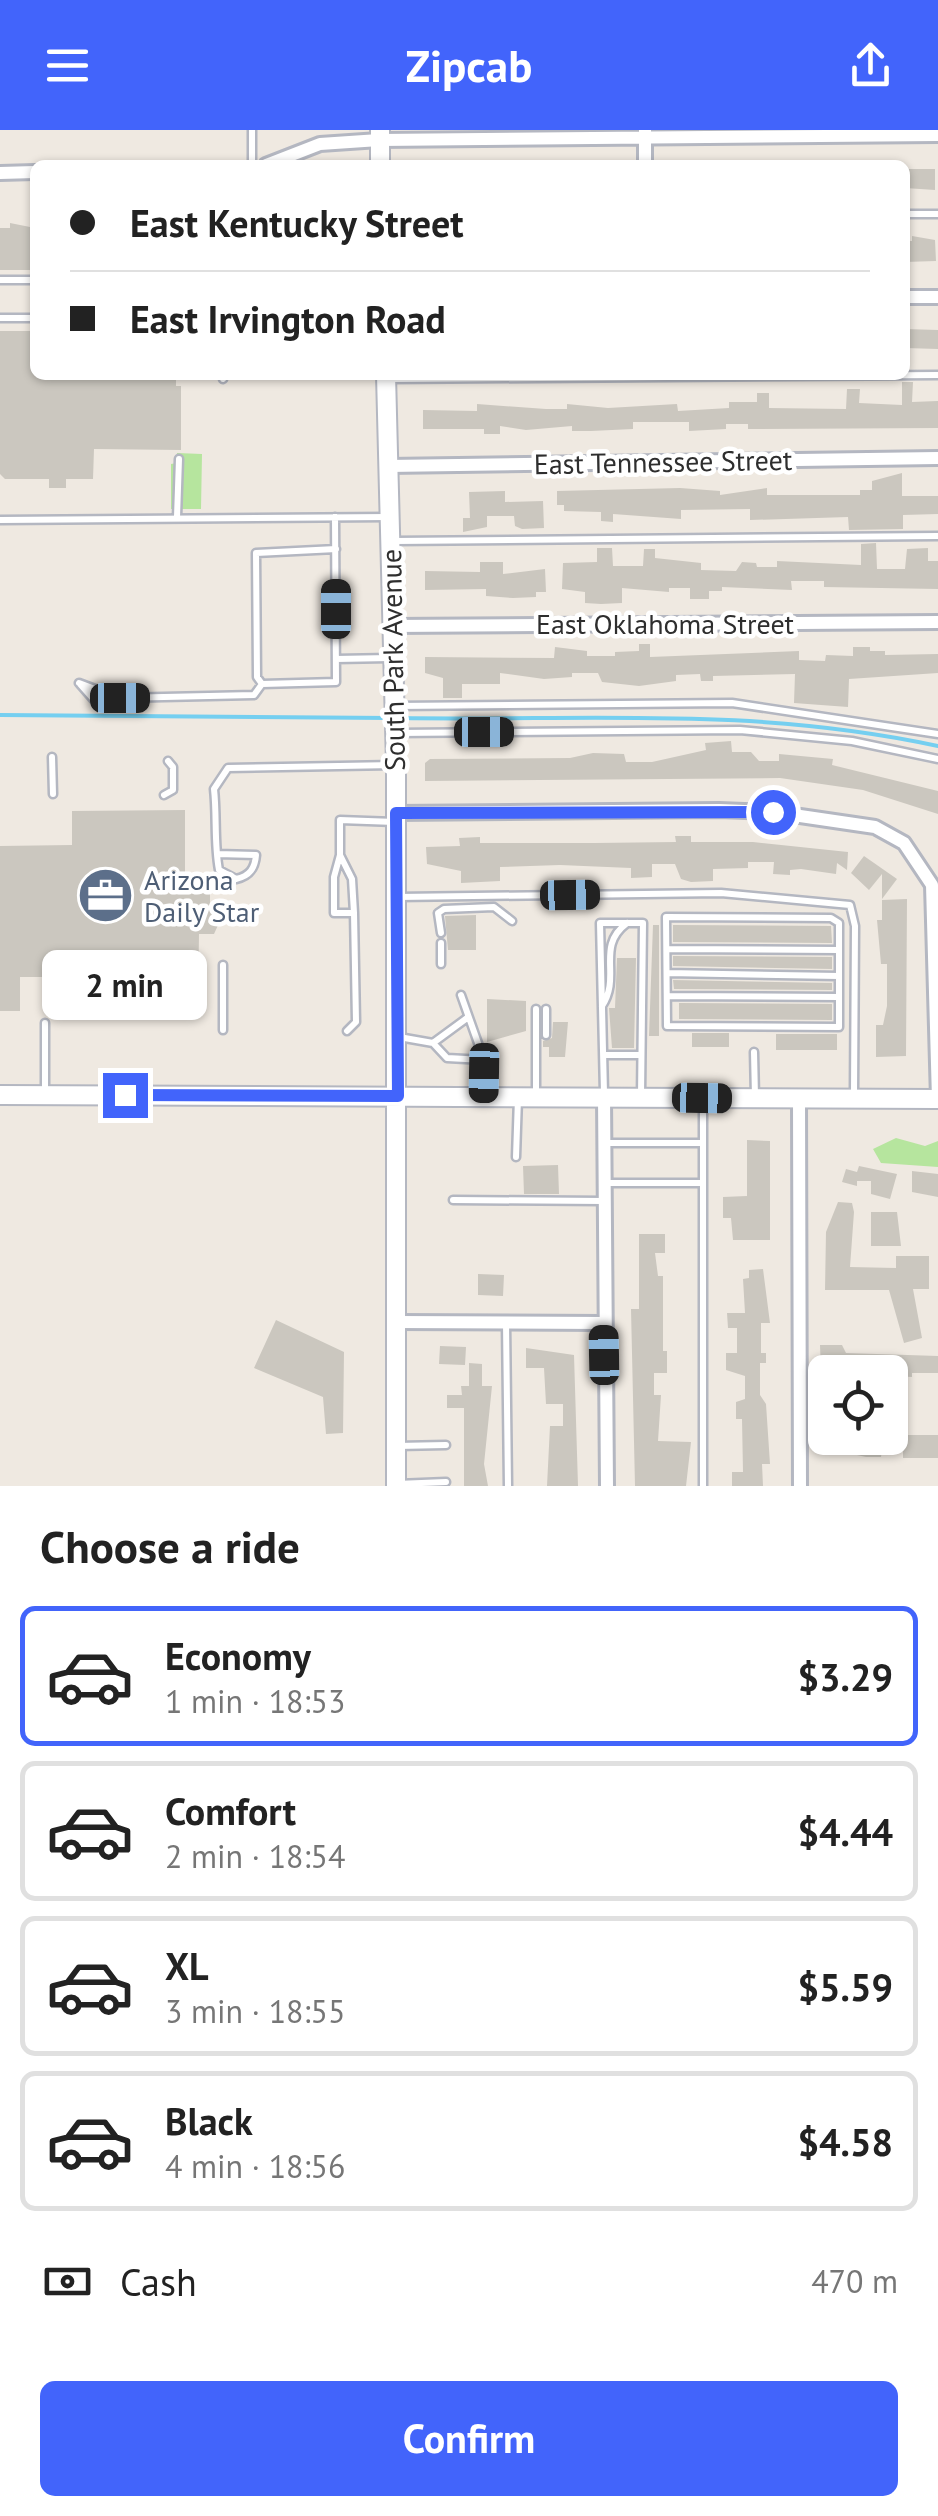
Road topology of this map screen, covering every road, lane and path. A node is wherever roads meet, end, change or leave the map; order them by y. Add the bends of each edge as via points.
1 (252, 130) edge
2 (644, 132) edge
3 (552, 133) edge
4 (380, 135) edge
5 (938, 135) edge
6 (252, 160) edge
7 (280, 160) edge
8 (645, 160) edge
9 (30, 172) edge
10 (0, 173) edge
11 (910, 214) edge
12 (938, 214) edge
13 (0, 280) edge
14 (30, 280) edge
15 (910, 297) edge
16 (938, 297) edge
17 (0, 318) edge
18 (30, 318) edge
19 (910, 376) edge
20 (938, 376) edge
21 (386, 380) edge
22 (938, 458) edge
23 (179, 459) dead end
24 (388, 466) junction
25 (335, 516) junction
26 (177, 517) junction
27 (389, 517) junction
28 (0, 520) edge
29 (938, 536) edge
30 (390, 541) junction
31 (336, 549) junction
32 (938, 622) edge
33 (392, 626) junction
34 (336, 658) junction
35 (392, 658) junction
36 (262, 684) junction
37 (120, 698) junction
38 (394, 706) junction
39 (395, 730) junction
40 (938, 734) edge
41 (52, 757) dead end
42 (938, 759) edge
43 (168, 761) dead end
44 (396, 766) junction
45 (53, 794) dead end
46 (164, 795) dead end
47 (396, 817) junction
48 (217, 854) junction
49 (340, 856) junction
50 (396, 898) junction
51 (354, 913) junction
52 (512, 921) dead end
53 (628, 922) junction
54 (667, 949) junction
55 (839, 950) junction
56 (441, 964) dead end
57 (223, 966) dead end
58 (667, 973) junction
59 (839, 976) junction
60 (462, 995) dead end
61 (667, 996) junction
62 (839, 997) junction
63 (601, 1008) junction
64 (536, 1009) dead end
65 (546, 1009) dead end
66 (467, 1018) junction
67 (45, 1024) dead end
68 (224, 1030) dead end
69 (346, 1031) dead end
70 (546, 1035) dead end
71 (397, 1036) junction
72 (433, 1043) junction
73 (754, 1052) dead end
74 (604, 1055) junction
75 (641, 1056) junction
76 (484, 1060) junction
77 (0, 1095) edge
78 (46, 1095) junction
79 (398, 1096) junction
80 (483, 1096) junction
81 (527, 1097) junction
82 (604, 1097) junction
83 (641, 1098) junction
84 (702, 1098) junction
85 (754, 1098) junction
86 (798, 1099) junction
87 (854, 1099) junction
88 (938, 1100) edge
89 (703, 1142) junction
90 (604, 1143) junction
91 (516, 1157) dead end
92 (604, 1183) junction
93 (703, 1183) junction
94 (453, 1200) dead end
95 (604, 1200) junction
96 (396, 1322) junction
97 (506, 1322) junction
98 (604, 1322) junction
99 (446, 1445) dead end
100 (396, 1446) junction
101 (446, 1482) dead end
102 (396, 1485) edge
103 (508, 1486) edge
104 (606, 1486) edge
105 (703, 1486) edge
106 (800, 1486) edge

1 - 6 lane
2 - 3 street
2 - 5 street
2 - 8 street
3 - 4 street
4 - 7 street via 320,144
9 - 10 street
11 - 12 lane
13 - 14 lane
15 - 16 street
17 - 18 lane
19 - 20 lane
21 - 24 main road, South Park Avenue
22 - 24 street, East Tennessee Street
23 - 26 lane
24 - 27 main road, South Park Avenue
25 - 26 lane
25 - 27 lane
25 - 31 lane
26 - 28 lane
27 - 30 main road, South Park Avenue
29 - 30 lane
30 - 33 main road, South Park Avenue
31 - 34 lane
31 - 36 lane via 256,554
32 - 33 street, East Oklahoma Street
33 - 35 main road, South Park Avenue
34 - 35 lane
34 - 36 lane via 331,685
35 - 38 main road, South Park Avenue
36 - 37 lane via 254,694 234,697
37 - 37 lane via 97,686 79,683 94,701
38 - 39 main road, South Park Avenue
38 - 40 lane via 732,702
39 - 42 lane via 740,730 852,741
39 - 44 main road, South Park Avenue
41 - 45 lane
43 - 46 lane via 173,790
44 - 47 main road, South Park Avenue
44 - 48 lane via 228,768 214,789
47 - 49 lane via 340,820
47 - 50 main road, South Park Avenue
47 - 88 street via 719,810 875,827 904,844 932,886
48 - 48 lane via 220,870 236,879 253,869 256,854
49 - 51 lane via 352,878
49 - 51 lane via 334,913
50 - 71 main road, South Park Avenue
50 - 87 lane via 721,893 850,905
51 - 69 lane via 356,1022
52 - 56 lane via 494,908 444,908 438,912
53 - 63 lane via 610,943 610,993
53 - 63 lane via 600,922
53 - 75 lane via 643,922
54 - 55 lane
54 - 55 lane via 666,916 831,918 840,923
54 - 58 lane
55 - 59 lane
57 - 68 lane
58 - 59 lane
58 - 61 lane
59 - 62 lane
60 - 66 lane
61 - 62 lane
61 - 62 lane via 667,1026 839,1027
63 - 74 lane
64 - 81 lane
65 - 70 lane
66 - 72 lane
66 - 76 lane
67 - 78 lane
71 - 72 lane
71 - 79 main road, South Park Avenue
72 - 76 lane via 447,1058
73 - 85 lane
74 - 75 lane
74 - 82 lane
75 - 83 lane
76 - 80 lane
77 - 78 main road
78 - 79 main road
79 - 80 main road
79 - 96 main road, South Park Avenue
80 - 81 main road
81 - 82 main road
81 - 91 lane
82 - 83 main road
82 - 90 street
83 - 84 main road
84 - 85 main road
84 - 89 lane
85 - 86 main road
86 - 87 main road
86 - 106 street
87 - 88 main road
89 - 90 lane
89 - 93 lane
90 - 92 street
92 - 93 lane
92 - 95 street
93 - 105 lane
94 - 95 lane
95 - 98 street
96 - 97 street
96 - 100 main road, South Park Avenue
97 - 98 street
97 - 103 lane
98 - 104 street
99 - 100 lane
100 - 102 main road, South Park Avenue
101 - 102 lane

